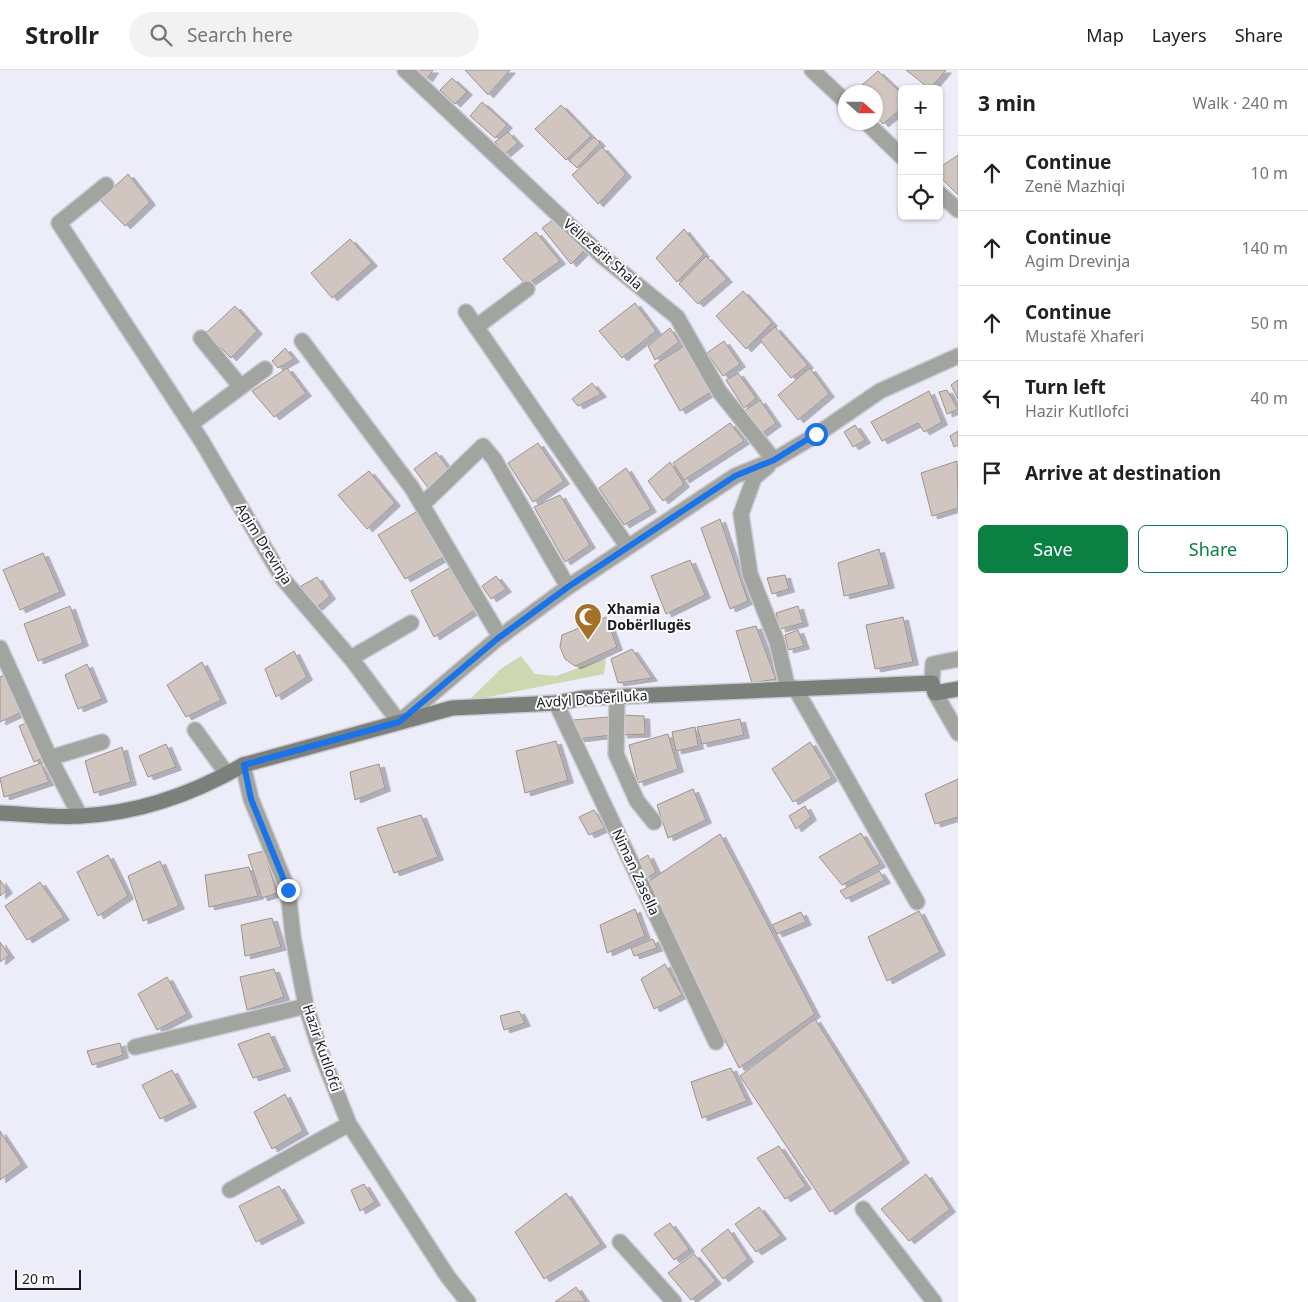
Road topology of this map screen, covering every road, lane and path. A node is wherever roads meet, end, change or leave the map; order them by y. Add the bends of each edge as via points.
1 (405, 70) edge
2 (812, 70) edge
3 (838, 94) edge
4 (874, 130) edge
5 (898, 153) edge
6 (106, 185) dead end
7 (943, 197) edge
8 (958, 210) edge
9 (527, 289) dead end
10 (466, 312) dead end
11 (476, 327) junction
12 (201, 338) dead end
13 (302, 342) dead end
14 (958, 356) edge
15 (265, 369) dead end
16 (241, 387) junction
17 (191, 424) junction
18 (774, 460) junction
19 (422, 505) junction
20 (627, 546) junction
21 (568, 587) junction
22 (411, 623) dead end
23 (500, 637) junction
24 (0, 648) edge
25 (351, 658) junction
26 (958, 660) edge
27 (934, 688) junction
28 (792, 689) junction
29 (958, 689) edge
30 (617, 697) junction
31 (556, 703) junction
32 (399, 722) junction
33 (195, 730) dead end
34 (958, 733) edge
35 (102, 742) dead end
36 (50, 758) junction
37 (244, 765) junction
38 (227, 774) junction
39 (0, 813) edge
40 (80, 816) junction
41 (654, 822) dead end
42 (918, 902) dead end
43 (306, 1006) junction
44 (716, 1042) dead end
45 (135, 1047) dead end
46 (349, 1124) junction
47 (230, 1190) dead end
48 (863, 1210) dead end
49 (620, 1242) dead end
50 (468, 1302) edge
51 (674, 1302) edge
52 (934, 1302) edge

1 - 18 street, Vëllezërit Shala via 603,257 677,318 719,391
2 - 3 street
4 - 5 street
6 - 17 street, Agim Drevinja via 59,223
7 - 8 street
9 - 11 street
10 - 11 street
11 - 20 street
12 - 16 street
13 - 19 street
14 - 18 street via 880,391
15 - 16 street
16 - 17 street
17 - 25 street, Agim Drevinja via 283,579
18 - 20 street via 735,476
18 - 28 street via 754,478 742,514 750,574
19 - 21 street via 483,446 494,459
19 - 23 street
20 - 21 street
21 - 23 street
22 - 25 street
23 - 32 street
24 - 36 street
25 - 32 street, Agim Drevinja
26 - 27 street via 933,664
27 - 28 street, Avdyl Dobërlluka
27 - 29 street, Avdyl Dobërlluka
27 - 34 street
28 - 30 street, Avdyl Dobërlluka
28 - 42 street
30 - 31 street, Avdyl Dobërlluka
30 - 41 street via 616,754 637,802
31 - 32 street, Avdyl Dobërlluka via 452,708
31 - 44 street, Niman Zasella
32 - 37 street, Avdyl Dobërlluka
33 - 38 street
35 - 36 street
36 - 40 street
37 - 38 street, Avdyl Dobërlluka
37 - 43 street, Hazir Kutllofci via 251,799 288,890
38 - 40 street, Avdyl Dobërlluka via 149,806
39 - 40 street, Avdyl Dobërlluka
43 - 45 street
43 - 46 street, Hazir Kutllofci
46 - 47 street
46 - 50 street, Hazir Kutllofci via 448,1277
48 - 52 street
49 - 51 street

